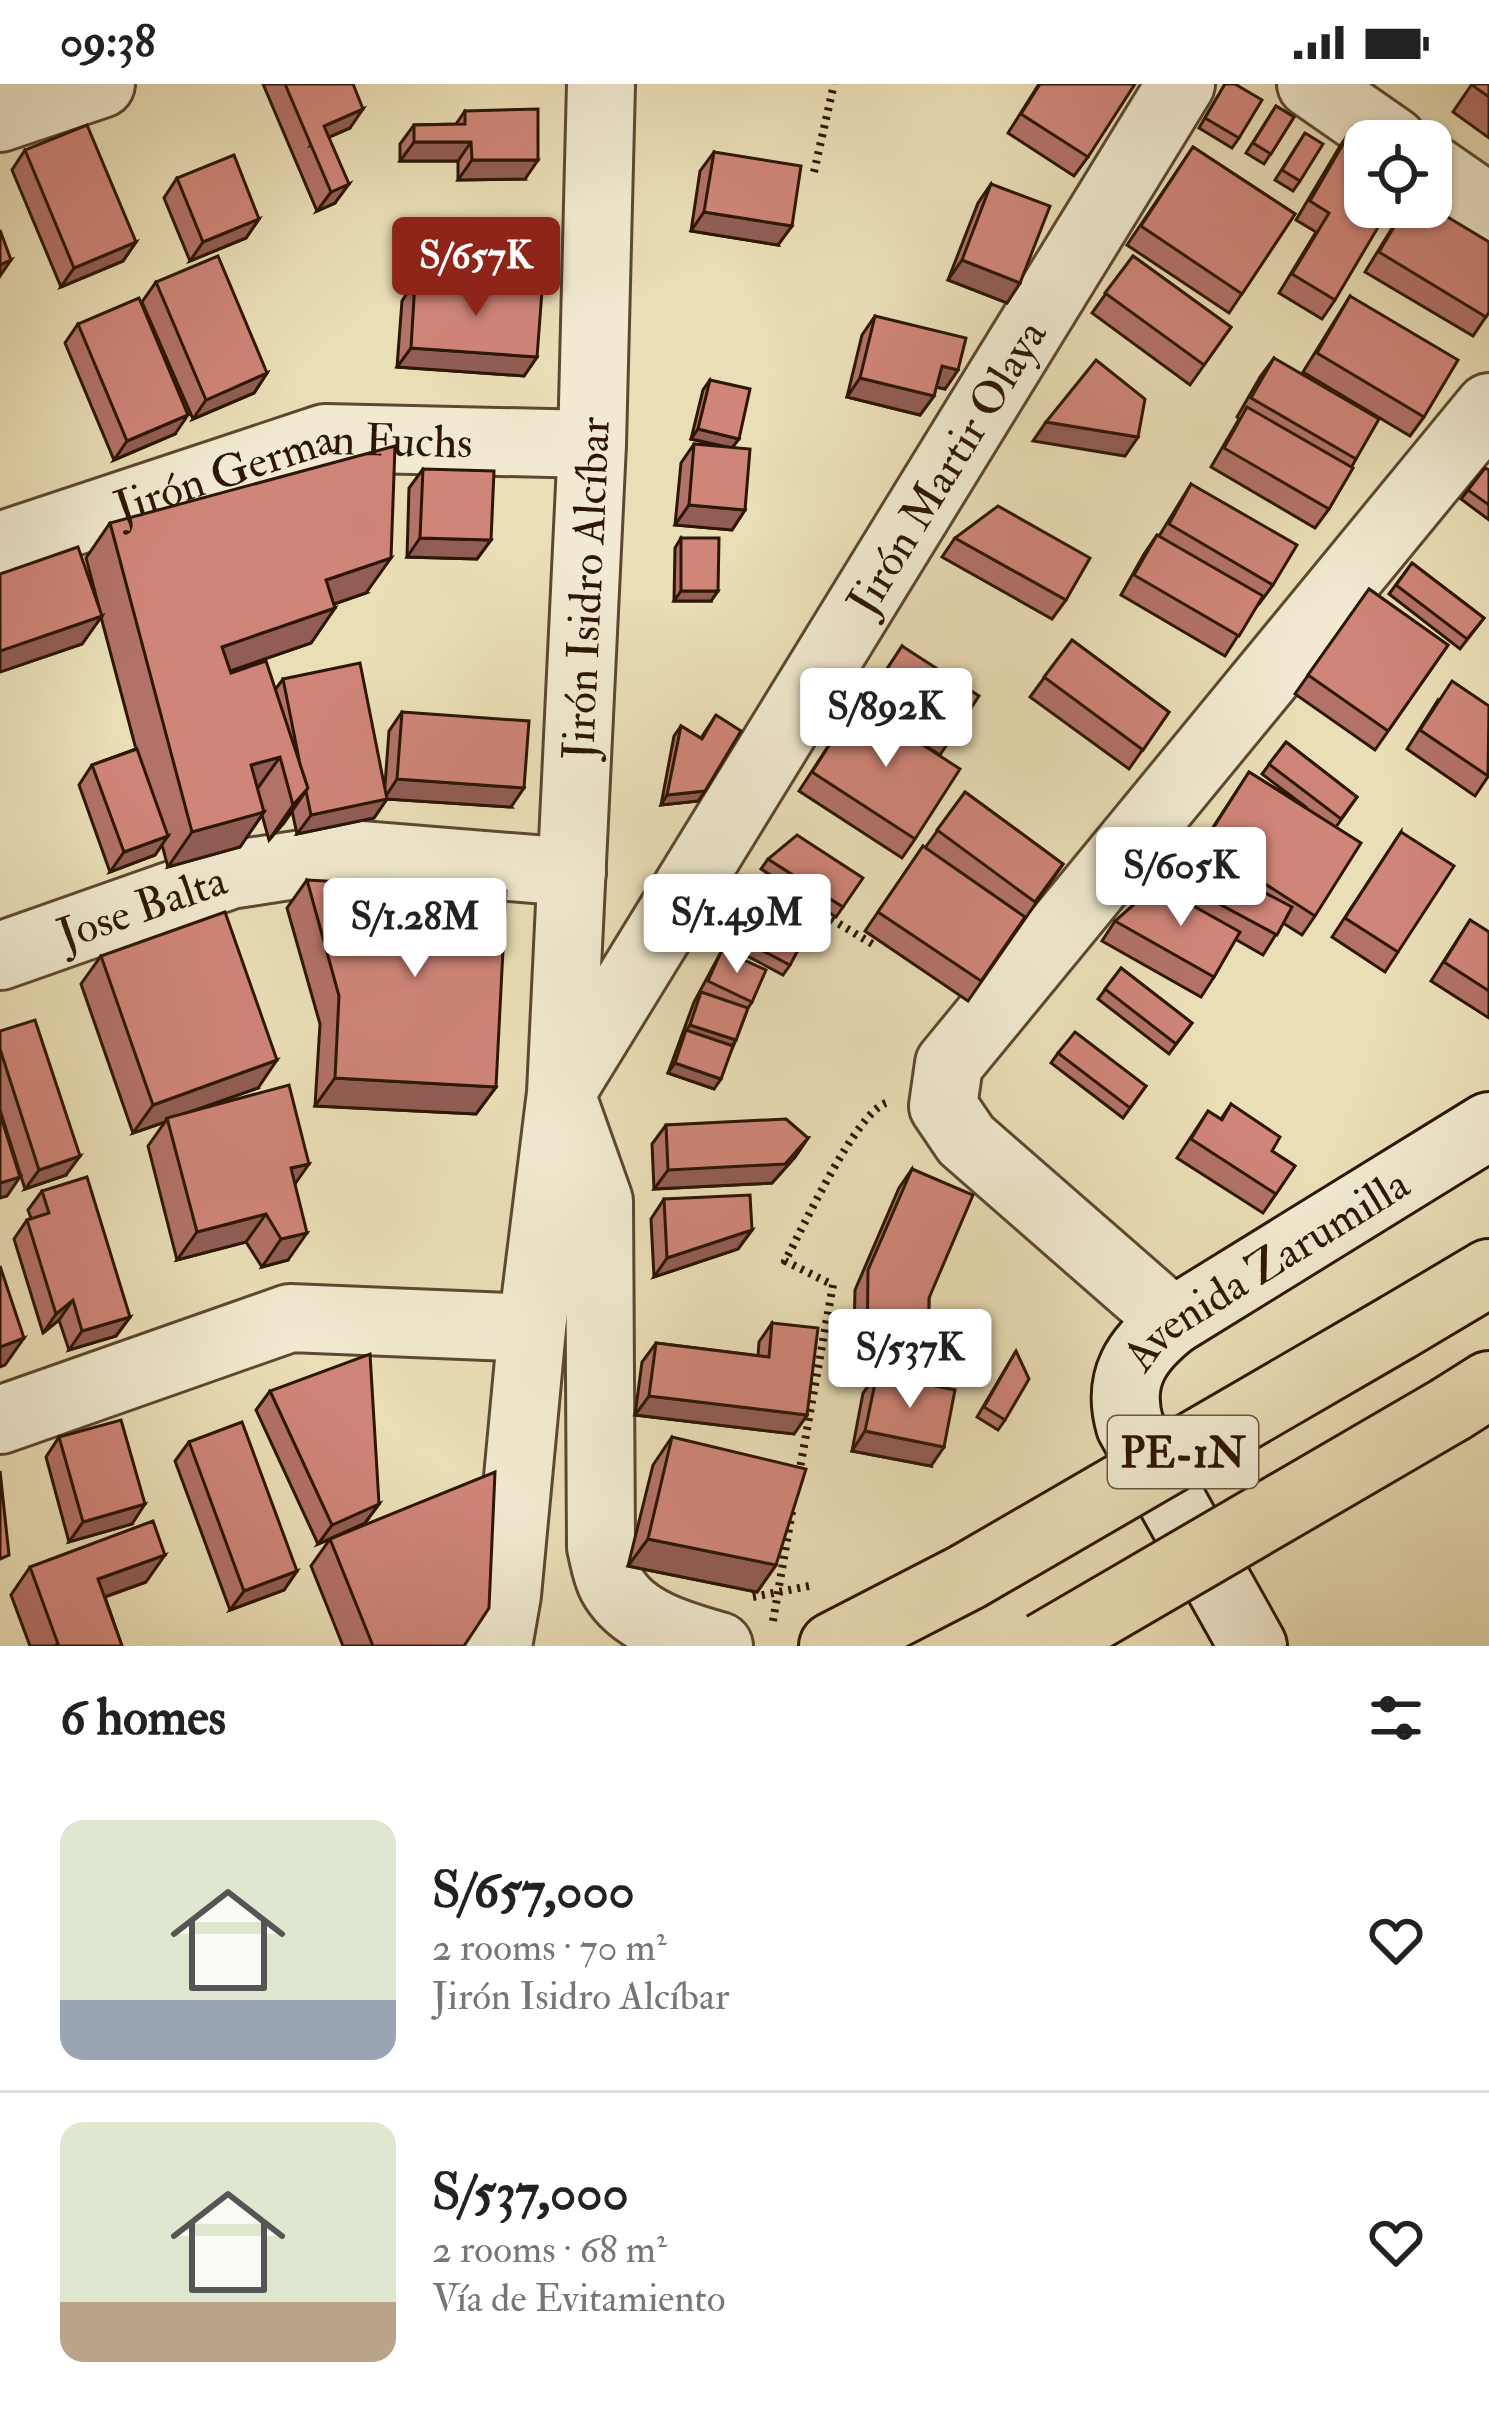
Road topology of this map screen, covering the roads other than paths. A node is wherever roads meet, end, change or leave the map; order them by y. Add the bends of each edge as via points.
1 (101, 84) edge
2 (602, 84) edge
3 (1181, 84) edge
4 (1311, 84) edge
5 (0, 118) edge
6 (1363, 120) edge
7 (1452, 182) edge
8 (1489, 208) edge
9 (1489, 407) edge
10 (592, 444) junction
11 (0, 546) edge
12 (572, 872) junction
13 (0, 956) edge
14 (561, 1093) junction
15 (1489, 1126) edge
16 (1489, 1273) edge
17 (1173, 1321) junction
18 (532, 1328) junction
19 (1470, 1397) edge
20 (0, 1420) edge
21 (764, 1630) edge
22 (498, 1646) edge
23 (1043, 1646) edge
24 (1253, 1646) edge

1 - 5 street
2 - 10 street, Jirón Isidro Alcíbar
3 - 14 street, Jirón Martir Olaya
4 - 6 street
7 - 8 street
9 - 17 street via 949,1064 943,1106 965,1140
10 - 11 street, Jirón German Fuchs via 325,438
10 - 12 street, Jirón Isidro Alcíbar
12 - 13 street, Jose Balta via 360,855 230,875
12 - 14 street, Jirón Isidro Alcíbar
14 - 18 street, Jirón Isidro Alcíbar
14 - 21 street, Jirón Isidro Alcíbar via 599,1201 601,1547 611,1583 632,1609 668,1629
15 - 17 street, Avenida Zarumilla
16 - 21 highway, PE-1N, bridge via 968,1577
17 - 24 street, Avenida Zarumilla via 1133,1360 1126,1413
18 - 20 street via 290,1318
18 - 22 street, Jirón Isidro Alcíbar
19 - 23 highway, PE-1N, bridge

